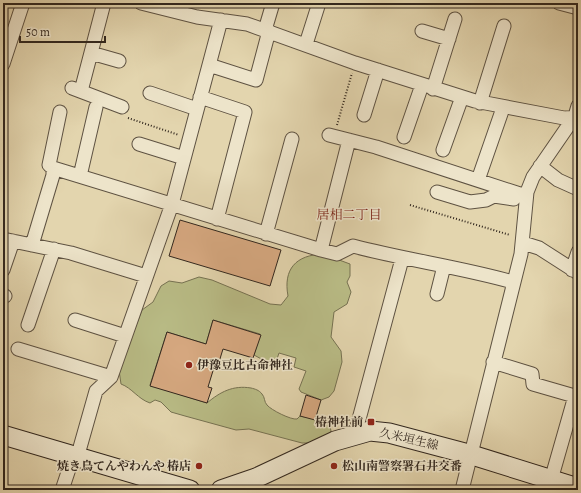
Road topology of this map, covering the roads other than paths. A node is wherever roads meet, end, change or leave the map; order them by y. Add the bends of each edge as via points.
1 (23, 3) edge
2 (104, 3) edge
3 (141, 3) edge
4 (273, 3) edge
5 (320, 3) edge
6 (559, 3) edge
7 (165, 6) edge
8 (578, 8) edge
9 (188, 9) edge
10 (455, 19) dead end
11 (221, 20) junction
12 (504, 26) dead end
13 (267, 30) junction
14 (422, 31) dead end
15 (8, 36) edge
16 (449, 39) junction
17 (306, 44) junction
18 (91, 53) junction
19 (119, 61) dead end
20 (3, 64) edge
21 (209, 65) junction
22 (378, 70) junction
23 (427, 87) junction
24 (150, 93) dead end
25 (462, 97) junction
26 (199, 103) junction
27 (480, 103) junction
28 (96, 107) dead end
29 (503, 108) junction
30 (60, 112) dead end
31 (124, 112) road end
32 (577, 113) edge
33 (364, 115) dead end
34 (332, 136) road end
35 (404, 137) dead end
36 (292, 139) dead end
37 (349, 140) junction
38 (139, 144) dead end
39 (443, 150) dead end
40 (184, 158) junction
41 (540, 166) junction
42 (53, 168) junction
43 (80, 176) junction
44 (478, 180) junction
45 (578, 189) edge
46 (436, 192) dead end
47 (526, 199) junction
48 (172, 204) junction
49 (217, 219) junction
50 (266, 234) junction
51 (8, 240) edge
52 (523, 241) junction
53 (32, 245) junction
54 (54, 249) junction
55 (321, 250) junction
56 (578, 252) edge
57 (402, 259) junction
58 (444, 266) junction
59 (3, 270) edge
60 (575, 272) edge
61 (146, 276) junction
62 (513, 282) junction
63 (437, 294) dead end
64 (75, 320) dead end
65 (28, 325) dead end
66 (125, 336) junction
67 (18, 349) dead end
68 (493, 362) junction
69 (111, 377) junction
70 (577, 397) edge
71 (355, 434) junction
72 (3, 435) edge
73 (472, 455) junction
74 (75, 457) junction
75 (551, 480) junction
76 (578, 488) edge
77 (62, 490) edge
78 (190, 490) edge
79 (221, 490) edge
80 (462, 490) edge

1 - 15 street
2 - 18 street
3 - 7 street
4 - 13 street
5 - 17 street
6 - 8 street
7 - 9 street
9 - 11 street
10 - 16 street
11 - 13 street
11 - 21 street
12 - 27 street
13 - 17 street
13 - 21 street via 256,80
14 - 16 street
15 - 20 street
16 - 23 street
17 - 22 street
18 - 19 street
18 - 31 street via 76,90
21 - 26 street
22 - 23 street
22 - 33 street
23 - 25 street
23 - 35 street
24 - 26 street
25 - 27 street
25 - 39 street
26 - 40 street
26 - 49 street via 245,112
27 - 29 street
28 - 43 street
29 - 32 street via 564,118
29 - 44 street
30 - 42 street via 49,164
32 - 41 street
34 - 37 street
36 - 50 street
37 - 44 street
37 - 55 street
38 - 40 street
40 - 48 street
41 - 45 street via 554,178
41 - 47 street via 533,176
42 - 43 street
42 - 53 street
43 - 48 street
44 - 47 street
46 - 47 street via 470,202 494,196
47 - 52 street
48 - 49 street
48 - 61 street
49 - 50 street
50 - 55 street
51 - 53 street
51 - 59 street
52 - 60 street via 539,248
52 - 62 street
53 - 54 street
54 - 61 street
54 - 65 street via 29,306
55 - 57 street via 337,254 353,246
56 - 60 street
57 - 58 street
57 - 71 street
58 - 62 street
58 - 63 street
61 - 66 street
62 - 68 street
64 - 66 street
66 - 69 street
67 - 69 street
68 - 70 street via 532,374 533,384
68 - 73 street
69 - 74 street via 96,391
70 - 75 street
71 - 73 main road, 久米垣生線 via 370,431 389,433
71 - 79 main road, 久米垣生線 via 256,478
72 - 74 main road
73 - 75 main road, 久米垣生線
73 - 80 street
74 - 77 street
74 - 78 main road
75 - 76 main road, 久米垣生線

